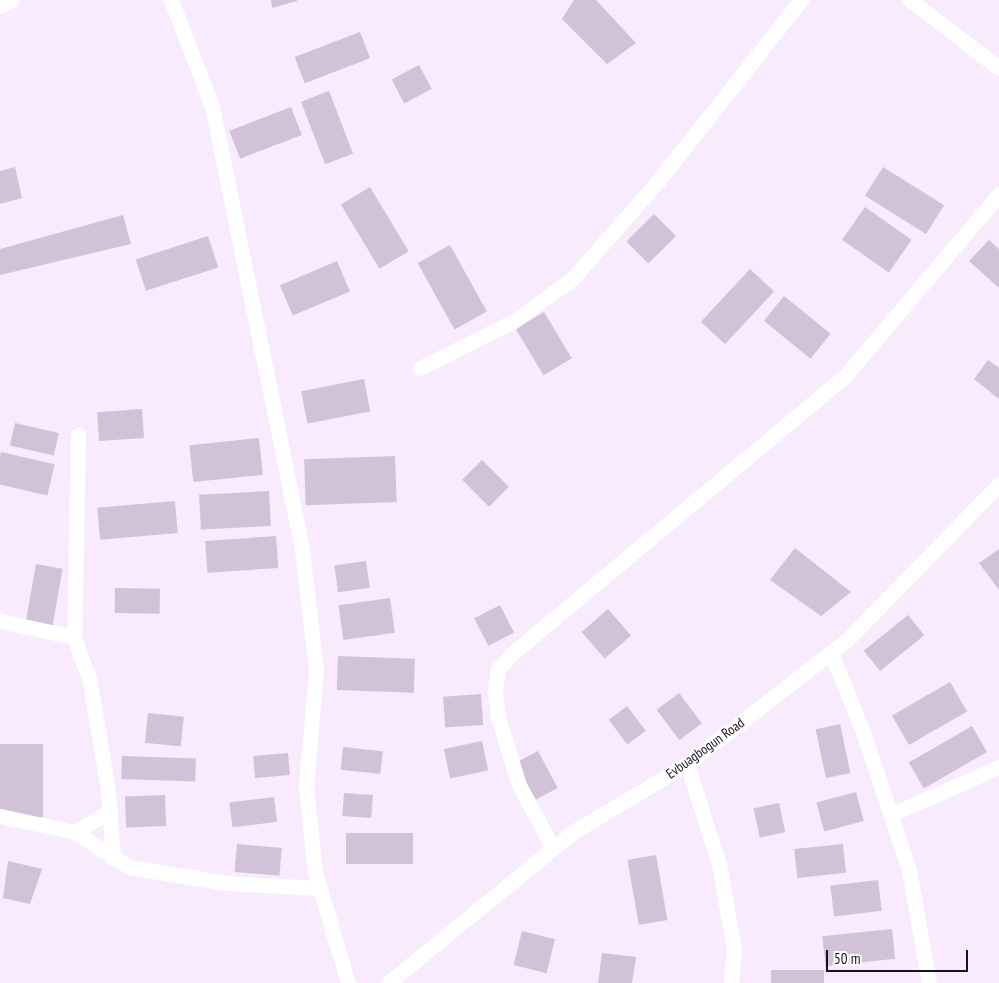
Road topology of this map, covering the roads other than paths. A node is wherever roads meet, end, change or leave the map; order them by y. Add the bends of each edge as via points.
1 (12, 0) edge
2 (171, 0) edge
3 (800, 0) edge
4 (910, 0) edge
5 (0, 6) edge
6 (999, 68) edge
7 (999, 194) edge
8 (420, 368) dead end
9 (78, 435) dead end
10 (999, 484) edge
11 (0, 621) edge
12 (74, 637) junction
13 (831, 653) junction
14 (687, 764) junction
15 (999, 767) edge
16 (110, 811) junction
17 (890, 815) junction
18 (0, 816) edge
19 (75, 832) junction
20 (553, 848) junction
21 (113, 859) junction
22 (319, 888) junction
23 (348, 983) edge
24 (388, 983) edge
25 (731, 983) edge
26 (929, 983) edge

1 - 5 street
2 - 22 street via 212,106 302,550 316,670 306,786 314,872
3 - 8 street via 658,181 572,279 514,321
4 - 6 street
7 - 20 street via 844,377 515,651 498,669 495,692 498,717 519,785
9 - 12 street
10 - 13 street, Evbuagbogun Road
11 - 12 street
12 - 16 street via 90,682
13 - 14 street, Evbuagbogun Road
13 - 17 street
14 - 20 street, Evbuagbogun Road via 573,832
14 - 25 street via 719,864 734,949
15 - 17 street
16 - 19 street
16 - 21 street
17 - 26 street via 909,870
18 - 19 street
19 - 21 street
20 - 24 street, Evbuagbogun Road
21 - 22 street via 129,867 216,882
22 - 23 street

